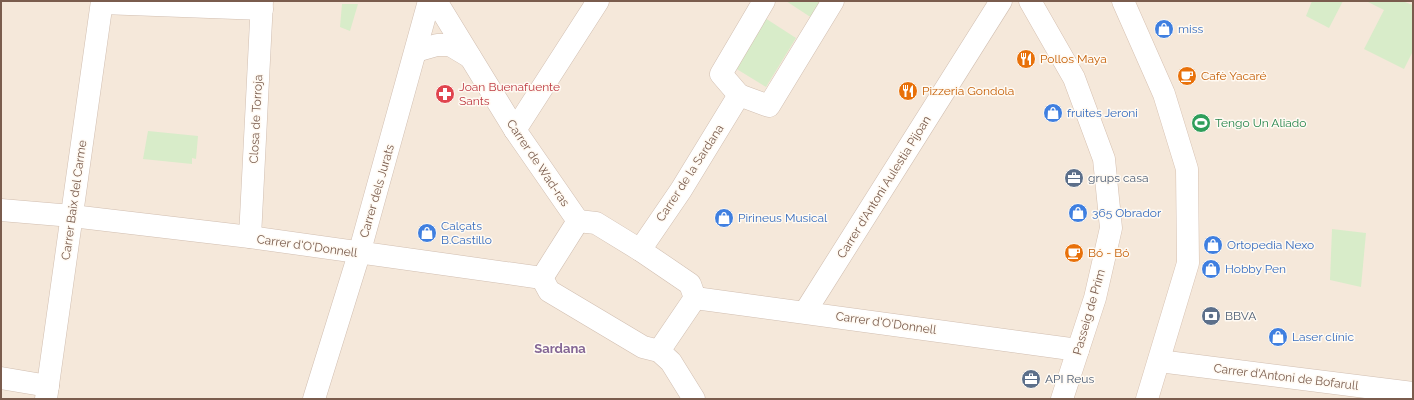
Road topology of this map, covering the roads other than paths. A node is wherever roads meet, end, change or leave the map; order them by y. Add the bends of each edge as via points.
1 (430, 1) edge
2 (436, 1) edge
3 (598, 1) edge
4 (764, 1) edge
5 (833, 1) edge
6 (1001, 1) edge
7 (1030, 1) edge
8 (1123, 1) edge
9 (102, 2) edge
10 (262, 5) edge
11 (416, 52) junction
12 (470, 57) junction
13 (739, 95) junction
14 (515, 130) junction
15 (1, 210) edge
16 (72, 216) junction
17 (578, 221) junction
18 (250, 237) junction
19 (640, 250) junction
20 (359, 254) junction
21 (542, 278) junction
22 (695, 298) junction
23 (805, 312) junction
24 (1078, 350) junction
25 (659, 351) junction
26 (1159, 361) junction
27 (1, 378) edge
28 (47, 392) edge
29 (1413, 393) edge
30 (314, 399) edge
31 (694, 399) edge
32 (1062, 399) edge
33 (1147, 399) edge

1 - 11 street, Carrer dels Jurats
2 - 12 street, Carrer de Wad-ras
3 - 14 street
4 - 13 street via 721,74
5 - 13 street via 769,106
6 - 23 street, Carrer d'Antoni Aulestia Pijoan
7 - 24 street, Passeig de Prim via 1074,78 1104,159 1111,228 1095,298
8 - 26 street via 1164,94 1187,169 1188,263
9 - 10 street
9 - 16 street, Carrer Baix del Carme
10 - 18 street, Closa de Torroja
11 - 12 street via 437,45 450,45
11 - 20 street, Carrer dels Jurats
12 - 14 street, Carrer de Wad-ras
13 - 19 street, Carrer de la Sardana via 681,190
14 - 17 street, Carrer de Wad-ras
15 - 16 street, Carrer d'O'Donnell
16 - 18 street, Carrer d'O'Donnell
16 - 28 street, Carrer Baix del Carme
17 - 19 street via 596,223
17 - 21 street
18 - 20 street, Carrer d'O'Donnell
19 - 22 street via 690,284
20 - 21 street, Carrer d'O'Donnell
20 - 30 street, Carrer dels Jurats
21 - 25 street via 549,291 643,347
22 - 23 street, Carrer d'O'Donnell
22 - 25 street
23 - 24 street, Carrer d'O'Donnell
24 - 32 street, Passeig de Prim
25 - 31 street via 671,362
26 - 29 street, Carrer d'Antoni de Bofarull
26 - 33 street
27 - 28 street

